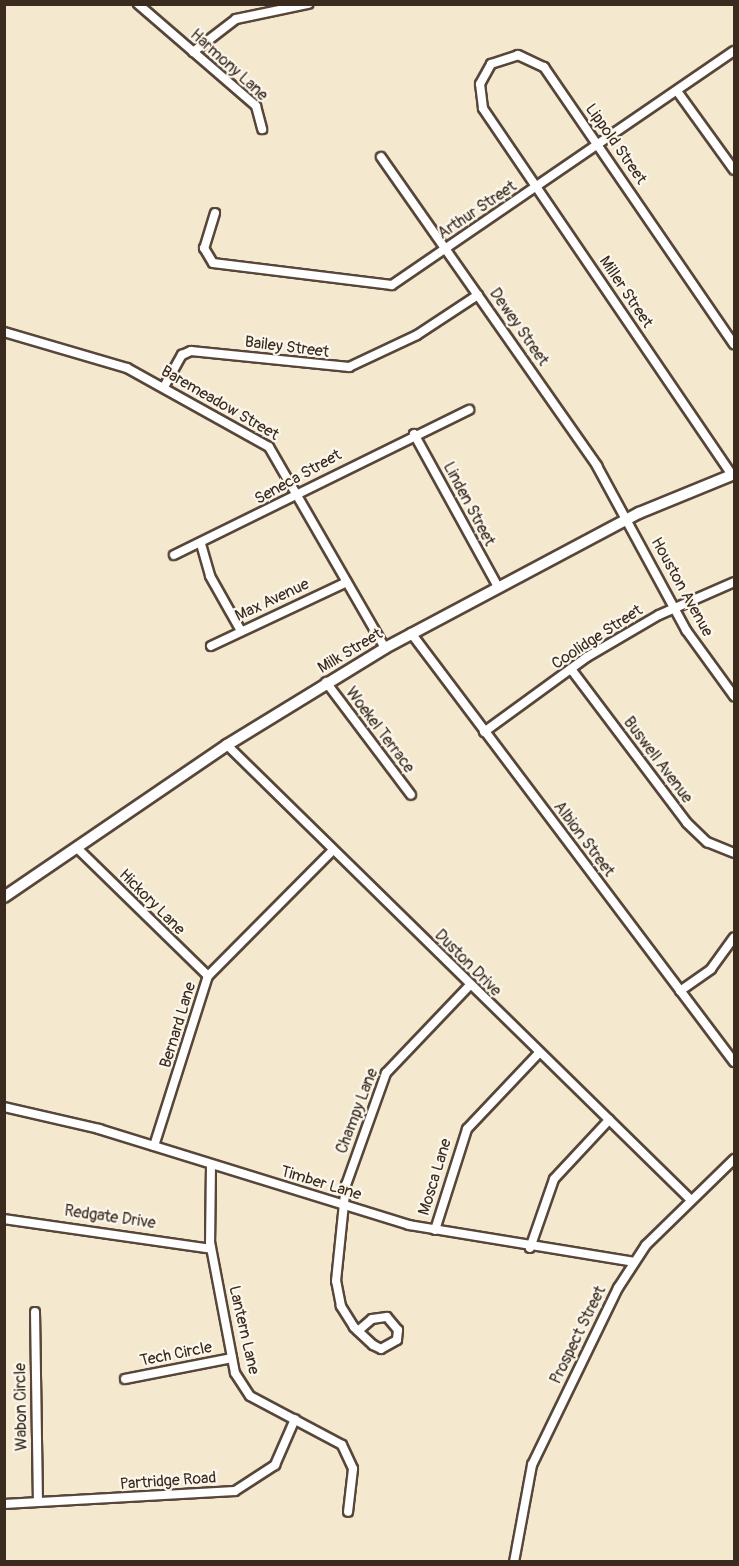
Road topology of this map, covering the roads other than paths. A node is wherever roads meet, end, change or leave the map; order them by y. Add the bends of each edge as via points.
1 (138, 4) edge
2 (308, 4) edge
3 (290, 6) edge
4 (735, 51) edge
5 (193, 52) junction
6 (677, 91) junction
7 (495, 126) joint
8 (262, 129) dead end
9 (598, 144) junction
10 (381, 157) dead end
11 (735, 170) edge
12 (536, 187) junction
13 (215, 213) dead end
14 (446, 248) junction
15 (478, 295) junction
16 (4, 332) edge
17 (735, 344) edge
18 (164, 387) junction
19 (469, 410) dead end
20 (414, 434) junction
21 (733, 474) edge
22 (299, 492) junction
23 (628, 518) junction
24 (201, 544) junction
25 (174, 555) dead end
26 (347, 582) junction
27 (735, 582) edge
28 (498, 587) junction
29 (674, 609) junction
30 (241, 631) junction
31 (411, 633) junction
32 (211, 646) dead end
33 (385, 648) junction
34 (572, 669) junction
35 (326, 682) junction
36 (735, 696) edge
37 (484, 732) junction
38 (227, 745) junction
39 (411, 795) dead end
40 (77, 848) junction
41 (332, 851) junction
42 (735, 853) edge
43 (4, 897) edge
44 (735, 937) edge
45 (208, 976) junction
46 (469, 986) junction
47 (680, 991) junction
48 (538, 1054) junction
49 (735, 1062) edge
50 (4, 1107) edge
51 (609, 1120) junction
52 (154, 1146) junction
53 (735, 1159) edge
54 (211, 1166) junction
55 (726, 1167) junction
56 (735, 1174) edge
57 (691, 1200) junction
58 (345, 1206) junction
59 (4, 1219) edge
60 (435, 1230) junction
61 (530, 1248) junction
62 (212, 1249) junction
63 (634, 1262) junction
64 (36, 1312) dead end
65 (358, 1331) junction
66 (232, 1358) junction
67 (125, 1380) dead end
68 (295, 1419) junction
69 (38, 1502) junction
70 (4, 1504) edge
71 (348, 1512) dead end
72 (514, 1562) edge

1 - 5 street, Harmony Lane
2 - 3 street
3 - 5 street via 236,19
4 - 6 street, Arthur Street
5 - 8 street, Harmony Lane via 256,106
6 - 9 street, Arthur Street
6 - 11 street
7 - 9 street, Lippold Street via 481,102 482,78 496,60 518,55 544,68
7 - 12 street, Miller Street
9 - 12 street, Arthur Street
9 - 17 street, Lippold Street
10 - 14 street, Dewey Street
12 - 14 street, Arthur Street
12 - 21 street, Miller Street
13 - 14 street, Arthur Street via 204,248 207,256 222,266 392,285
14 - 15 street, Dewey Street
15 - 18 street, Bailey Street via 417,335 349,367 191,351 182,355
15 - 23 street, Dewey Street
16 - 18 street, Baremeadow Street via 105,359
18 - 22 street, Baremeadow Street via 269,447
19 - 20 street, Seneca Street
20 - 22 street, Seneca Street
20 - 28 street, Linden Street
21 - 23 street, Milk Street
22 - 24 street, Seneca Street
22 - 26 street, Baremeadow Street
23 - 28 street, Milk Street
23 - 29 street, Houston Avenue
24 - 25 street, Seneca Street
24 - 30 street via 210,576
26 - 30 street, Max Avenue
26 - 33 street, Baremeadow Street
27 - 29 street, Coolidge Street
28 - 31 street, Milk Street
29 - 34 street, Coolidge Street
29 - 36 street, Houston Avenue
30 - 32 street, Max Avenue
31 - 33 street, Milk Street
31 - 37 street, Albion Street
33 - 35 street, Milk Street
34 - 37 street, Coolidge Street
34 - 42 street, Buswell Avenue via 687,824 707,842
35 - 38 street, Milk Street
35 - 39 street, Woekel Terrace
37 - 47 street, Albion Street
38 - 40 street, Milk Street
38 - 41 street, Duston Drive
40 - 43 street, Milk Street
40 - 45 street, Hickory Lane
41 - 45 street, Bernard Lane
41 - 46 street, Duston Drive
44 - 47 street via 711,969
45 - 52 street, Bernard Lane
46 - 48 street, Duston Drive
46 - 58 street, Champy Lane via 386,1073 346,1185
47 - 49 street, Albion Street
48 - 51 street, Duston Drive
48 - 60 street, Mosca Lane via 467,1129
50 - 52 street, Timber Lane
51 - 57 street, Duston Drive
51 - 61 street via 554,1179
52 - 54 street, Timber Lane
53 - 55 street, Prospect Street
54 - 58 street, Timber Lane
54 - 62 street, Lantern Lane
55 - 56 street
55 - 57 street, Prospect Street
57 - 63 street, Prospect Street
58 - 60 street, Timber Lane
58 - 65 street, Champy Lane via 336,1281 340,1306
59 - 62 street, Redgate Drive
60 - 61 street, Timber Lane
61 - 63 street, Timber Lane
62 - 66 street, Lantern Lane
63 - 72 street, Prospect Street via 532,1465
64 - 69 street, Wabon Circle
65 - 65 street, Champy Lane via 381,1349 397,1340 398,1330 387,1317 372,1319
66 - 67 street, Tech Circle
66 - 68 street, Lantern Lane via 250,1396
68 - 69 street, Partridge Road via 275,1465 244,1488
68 - 71 street, Lantern Lane via 328,1434 349,1456 354,1485
69 - 70 street, Partridge Road

